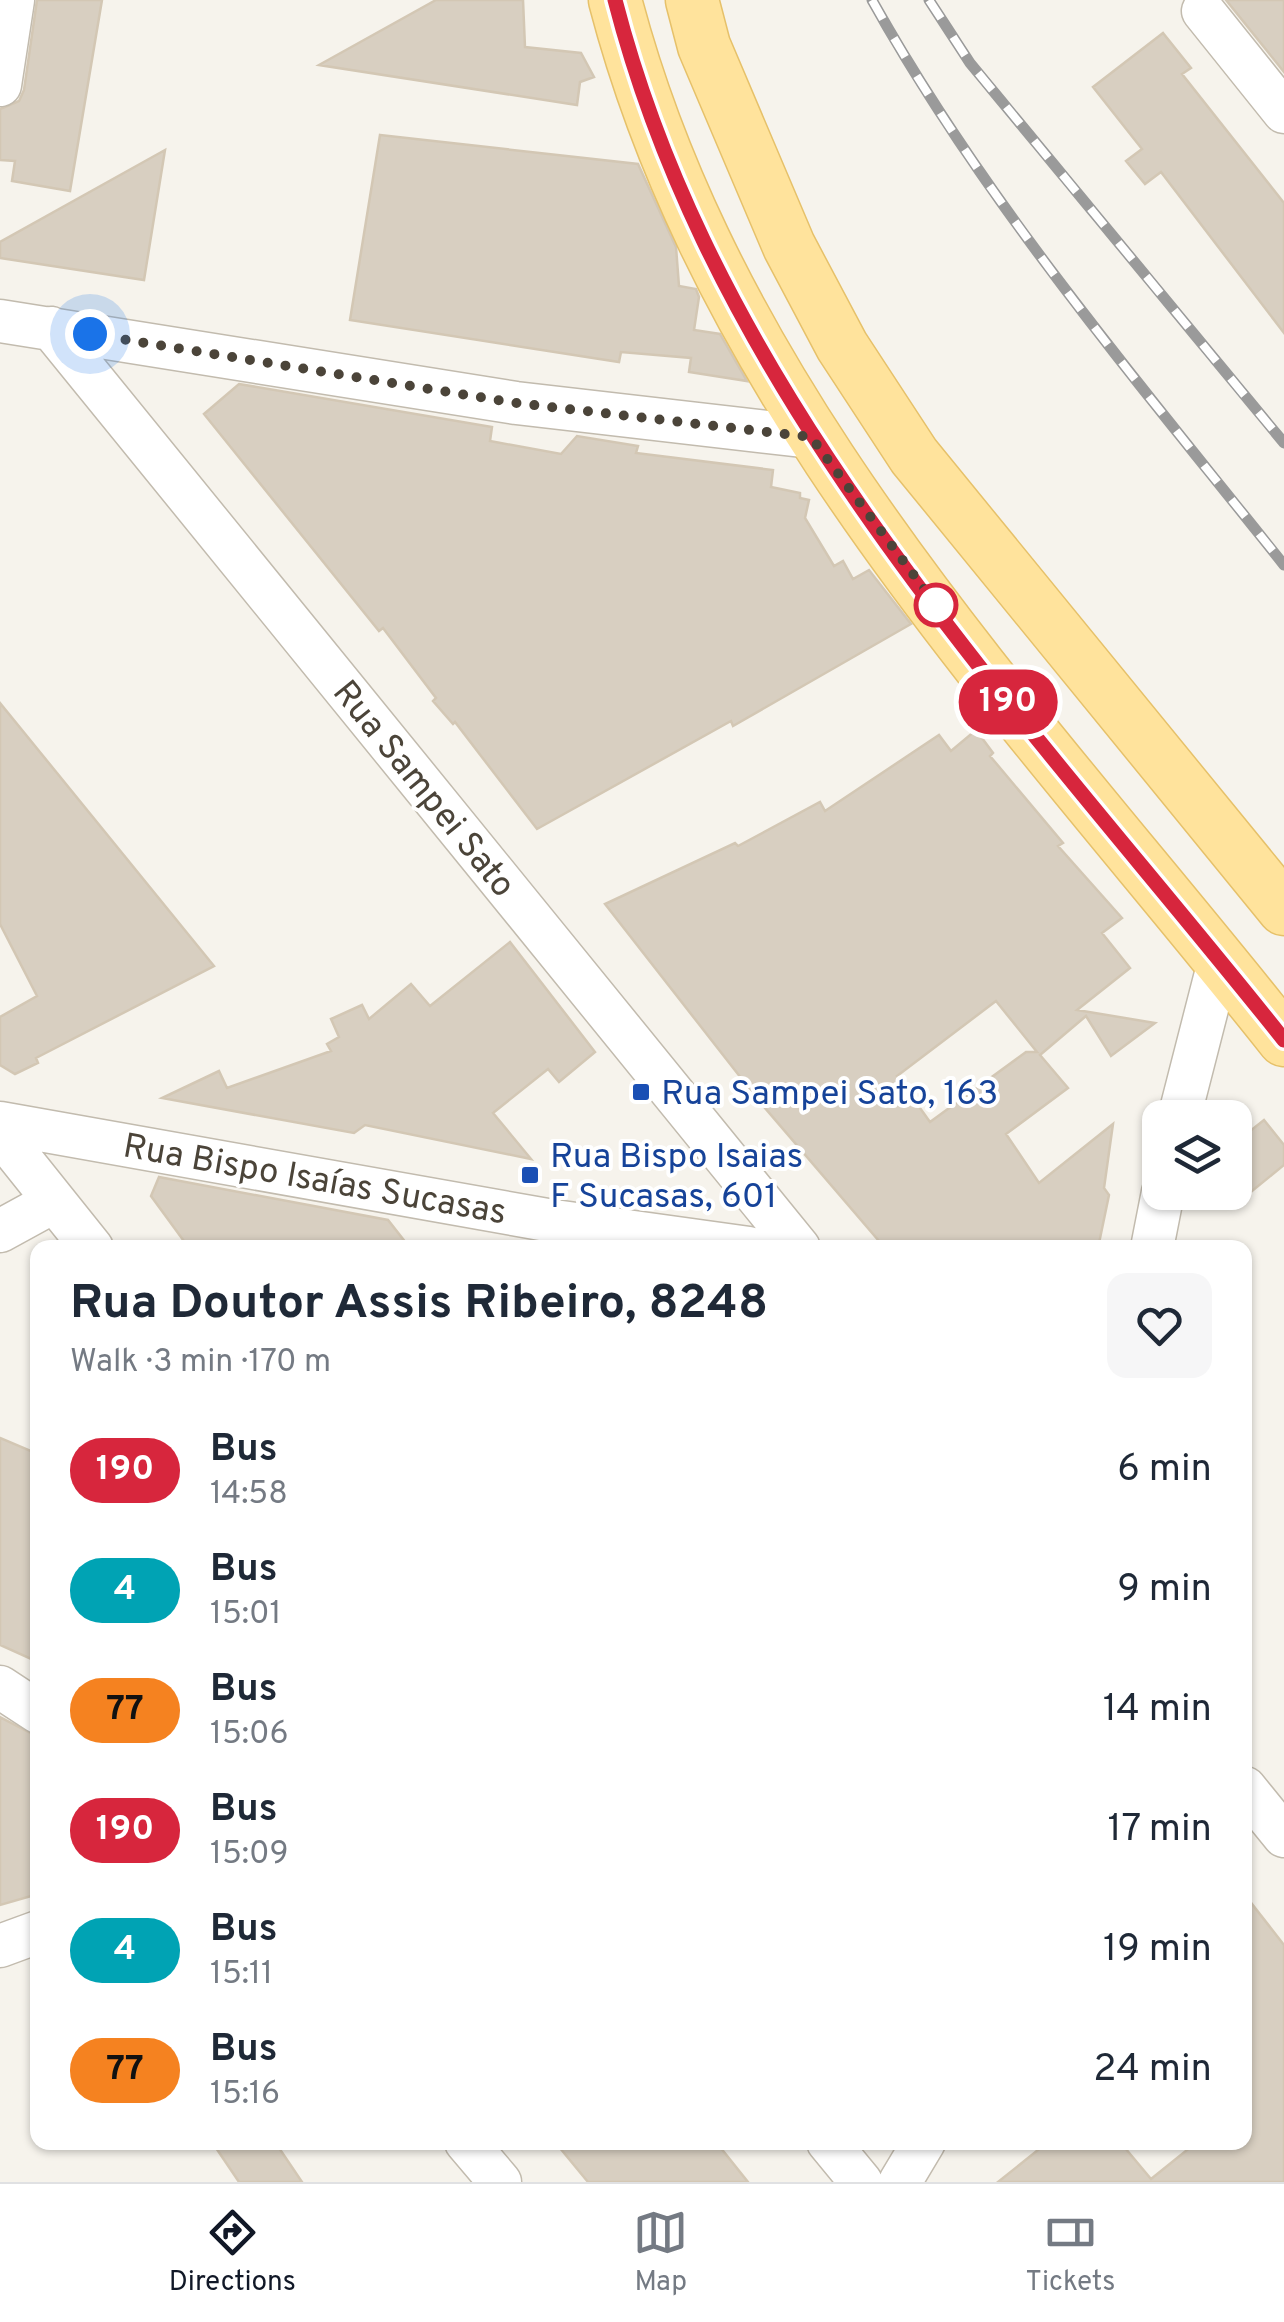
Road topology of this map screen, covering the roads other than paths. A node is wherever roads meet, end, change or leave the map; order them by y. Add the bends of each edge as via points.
1 (14, 0) edge
2 (615, 0) edge
3 (692, 0) edge
4 (1203, 11) dead end
5 (0, 85) edge
6 (1284, 112) edge
7 (0, 321) edge
8 (51, 328) junction
9 (811, 437) junction
10 (1284, 909) edge
11 (1220, 958) junction
12 (1284, 1040) edge
13 (1184, 1100) edge
14 (0, 1123) edge
15 (0, 1134) edge
16 (54, 1202) junction
17 (1159, 1210) edge
18 (0, 1231) edge
19 (85, 1240) edge
20 (691, 1240) edge
21 (792, 1240) edge
22 (1154, 1240) edge
23 (0, 1688) edge
24 (30, 1707) edge
25 (1252, 1797) edge
26 (1284, 1836) edge
27 (30, 1935) edge
28 (0, 1946) edge
29 (473, 2150) edge
30 (834, 2150) edge
31 (919, 2150) edge
32 (500, 2182) edge
33 (860, 2182) edge
34 (900, 2182) edge

1 - 5 street
2 - 9 main road via 633,69 687,201
3 - 10 main road via 704,46 789,246 862,377 926,471
4 - 6 street
7 - 8 street
8 - 9 street via 516,403
8 - 21 street, Rua Sampei Sato
9 - 11 main road via 1044,750
11 - 12 main road
11 - 13 street
14 - 20 street, Rua Bispo Isaías Sucasas
15 - 16 street
16 - 18 street
16 - 19 street
17 - 22 street
23 - 24 street
25 - 26 street
27 - 28 street
29 - 32 street
30 - 33 street
31 - 34 street

